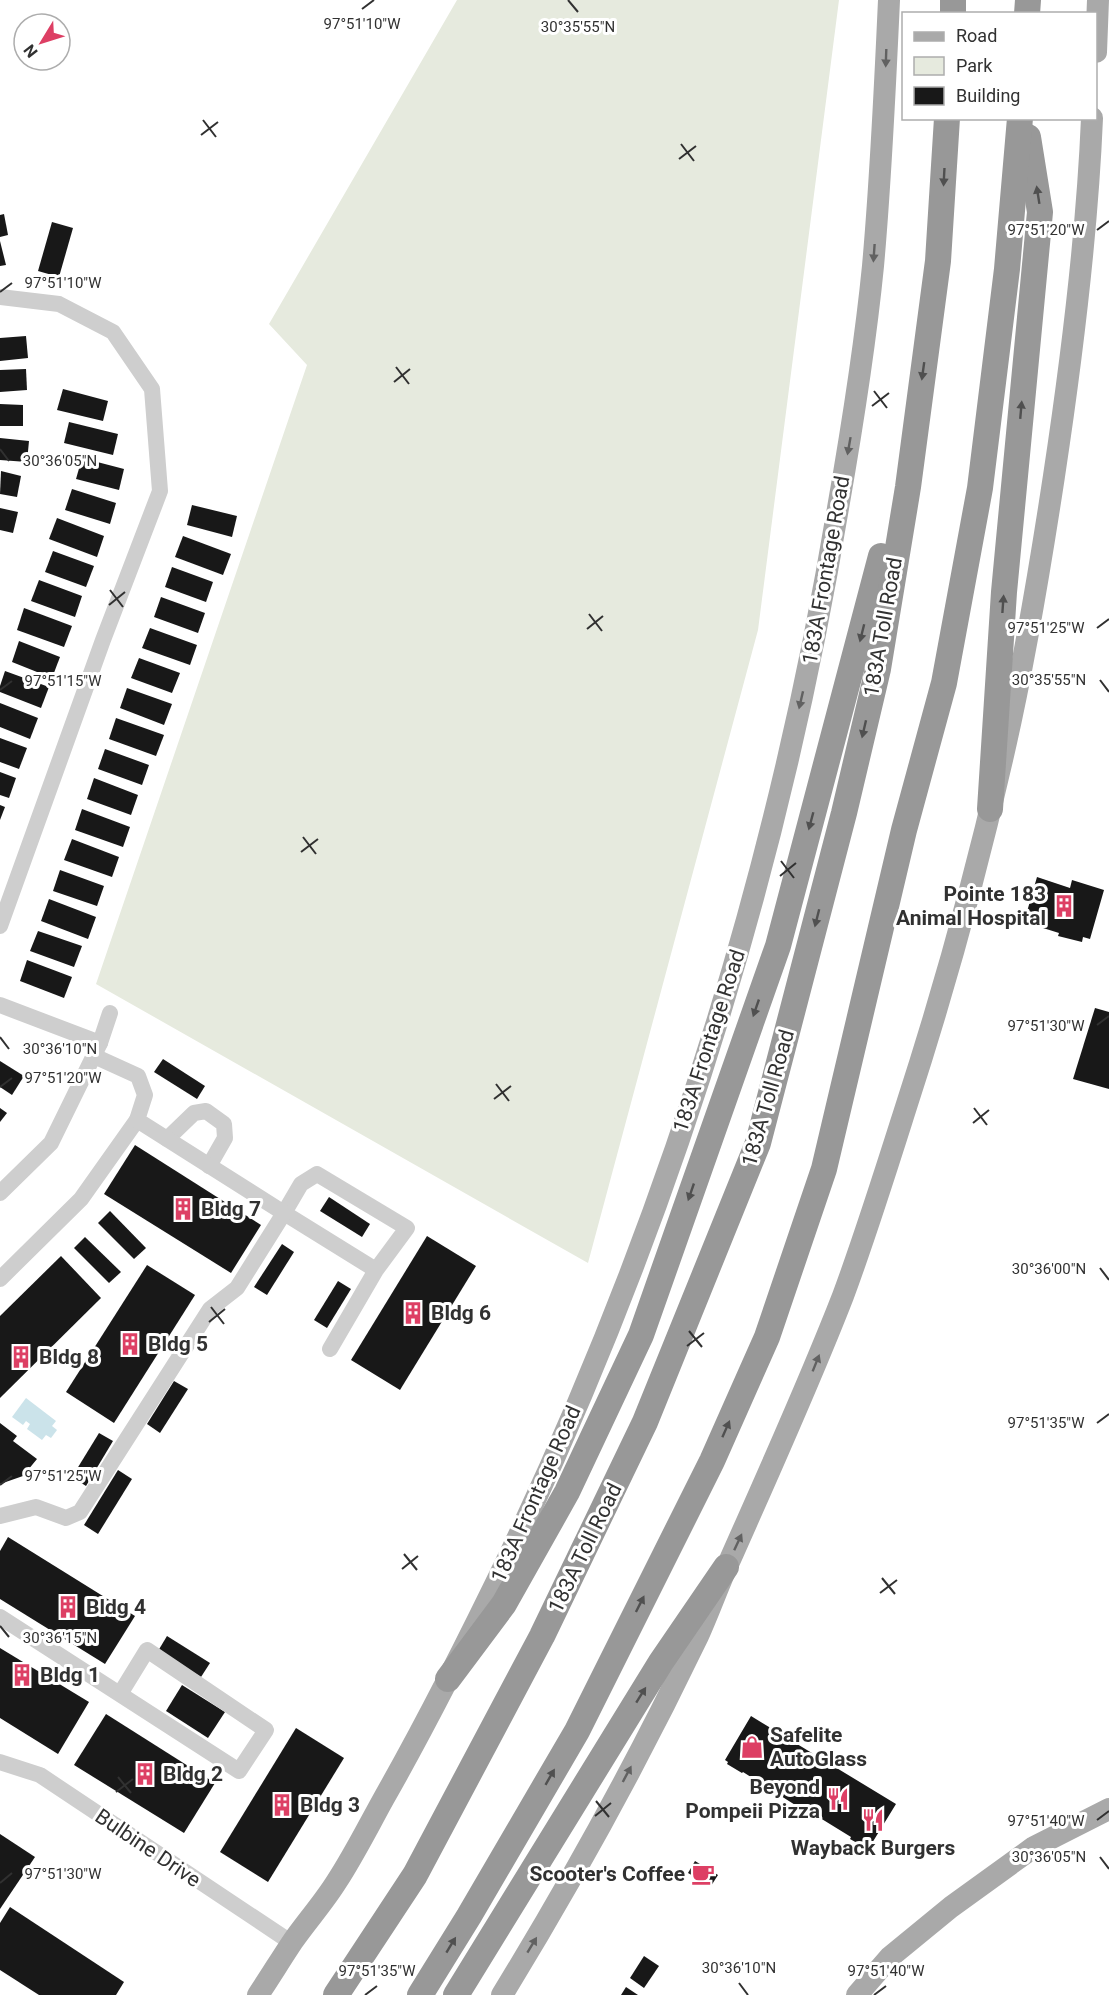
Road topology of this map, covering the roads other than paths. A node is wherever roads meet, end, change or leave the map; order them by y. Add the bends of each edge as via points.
1 (889, 0) edge
2 (1098, 0) edge
3 (1097, 17) edge
4 (947, 120) edge
5 (1020, 120) edge
6 (1025, 120) edge
7 (1092, 120) edge
8 (0, 297) edge
9 (918, 414) junction
10 (990, 809) junction
11 (0, 926) edge
12 (0, 1005) edge
13 (110, 1013) dead end
14 (97, 1050) junction
15 (136, 1120) junction
16 (167, 1139) junction
17 (209, 1166) junction
18 (0, 1194) edge
19 (284, 1213) junction
20 (376, 1270) junction
21 (0, 1279) edge
22 (330, 1349) dead end
23 (0, 1516) edge
24 (726, 1567) junction
25 (0, 1617) edge
26 (448, 1679) junction
27 (120, 1694) junction
28 (0, 1762) edge
29 (1109, 1809) edge
30 (292, 1943) junction
31 (258, 1995) edge
32 (336, 1995) edge
33 (420, 1995) edge
34 (456, 1995) edge
35 (502, 1995) edge
36 (857, 1995) edge

1 -> 26 main road, 183A Frontage Road via 873,257 854,417 829,565 773,820 703,1068 649,1224 538,1494
2 - 3 main road
4 -> 9 highway, 183A Toll Road via 938,261
33 -> 5 highway via 576,1731 712,1461 767,1337 824,1169 899,852 944,683 981,488
10 -> 6 highway via 1004,592 1040,212
7 - 10 main road via 1081,272 1064,412 1029,632
8 - 11 street via 59,304 113,332 152,389 160,491
9 -> 26 highway via 778,946 641,1335 562,1502 504,1604
9 -> 32 highway, 183A Toll Road via 878,669 758,1143 645,1422 542,1636 415,1875
24 -> 10 main road via 795,1415 844,1293 930,1033
12 - 14 street
13 - 14 street
14 - 15 street via 138,1076 145,1095
14 - 18 street via 51,1143
15 - 16 street
15 - 21 street via 81,1199
16 - 17 street
16 - 17 street via 194,1113 206,1111 224,1124 225,1138
17 - 19 street
19 - 20 street
19 - 20 street via 301,1184 317,1174 407,1228
19 - 23 street via 237,1288 210,1309 80,1512 66,1518 36,1507
20 - 22 street
34 -> 24 highway via 661,1662
35 -> 24 main road via 634,1760 699,1633
25 - 27 street
26 - 30 main road, 183A Frontage Road via 338,1881
27 - 27 street via 239,1771 266,1730 147,1650
28 - 30 street, Bulbine Drive via 40,1775
29 - 36 main road via 1034,1847 951,1907 890,1957
30 - 31 main road, 183A Frontage Road

